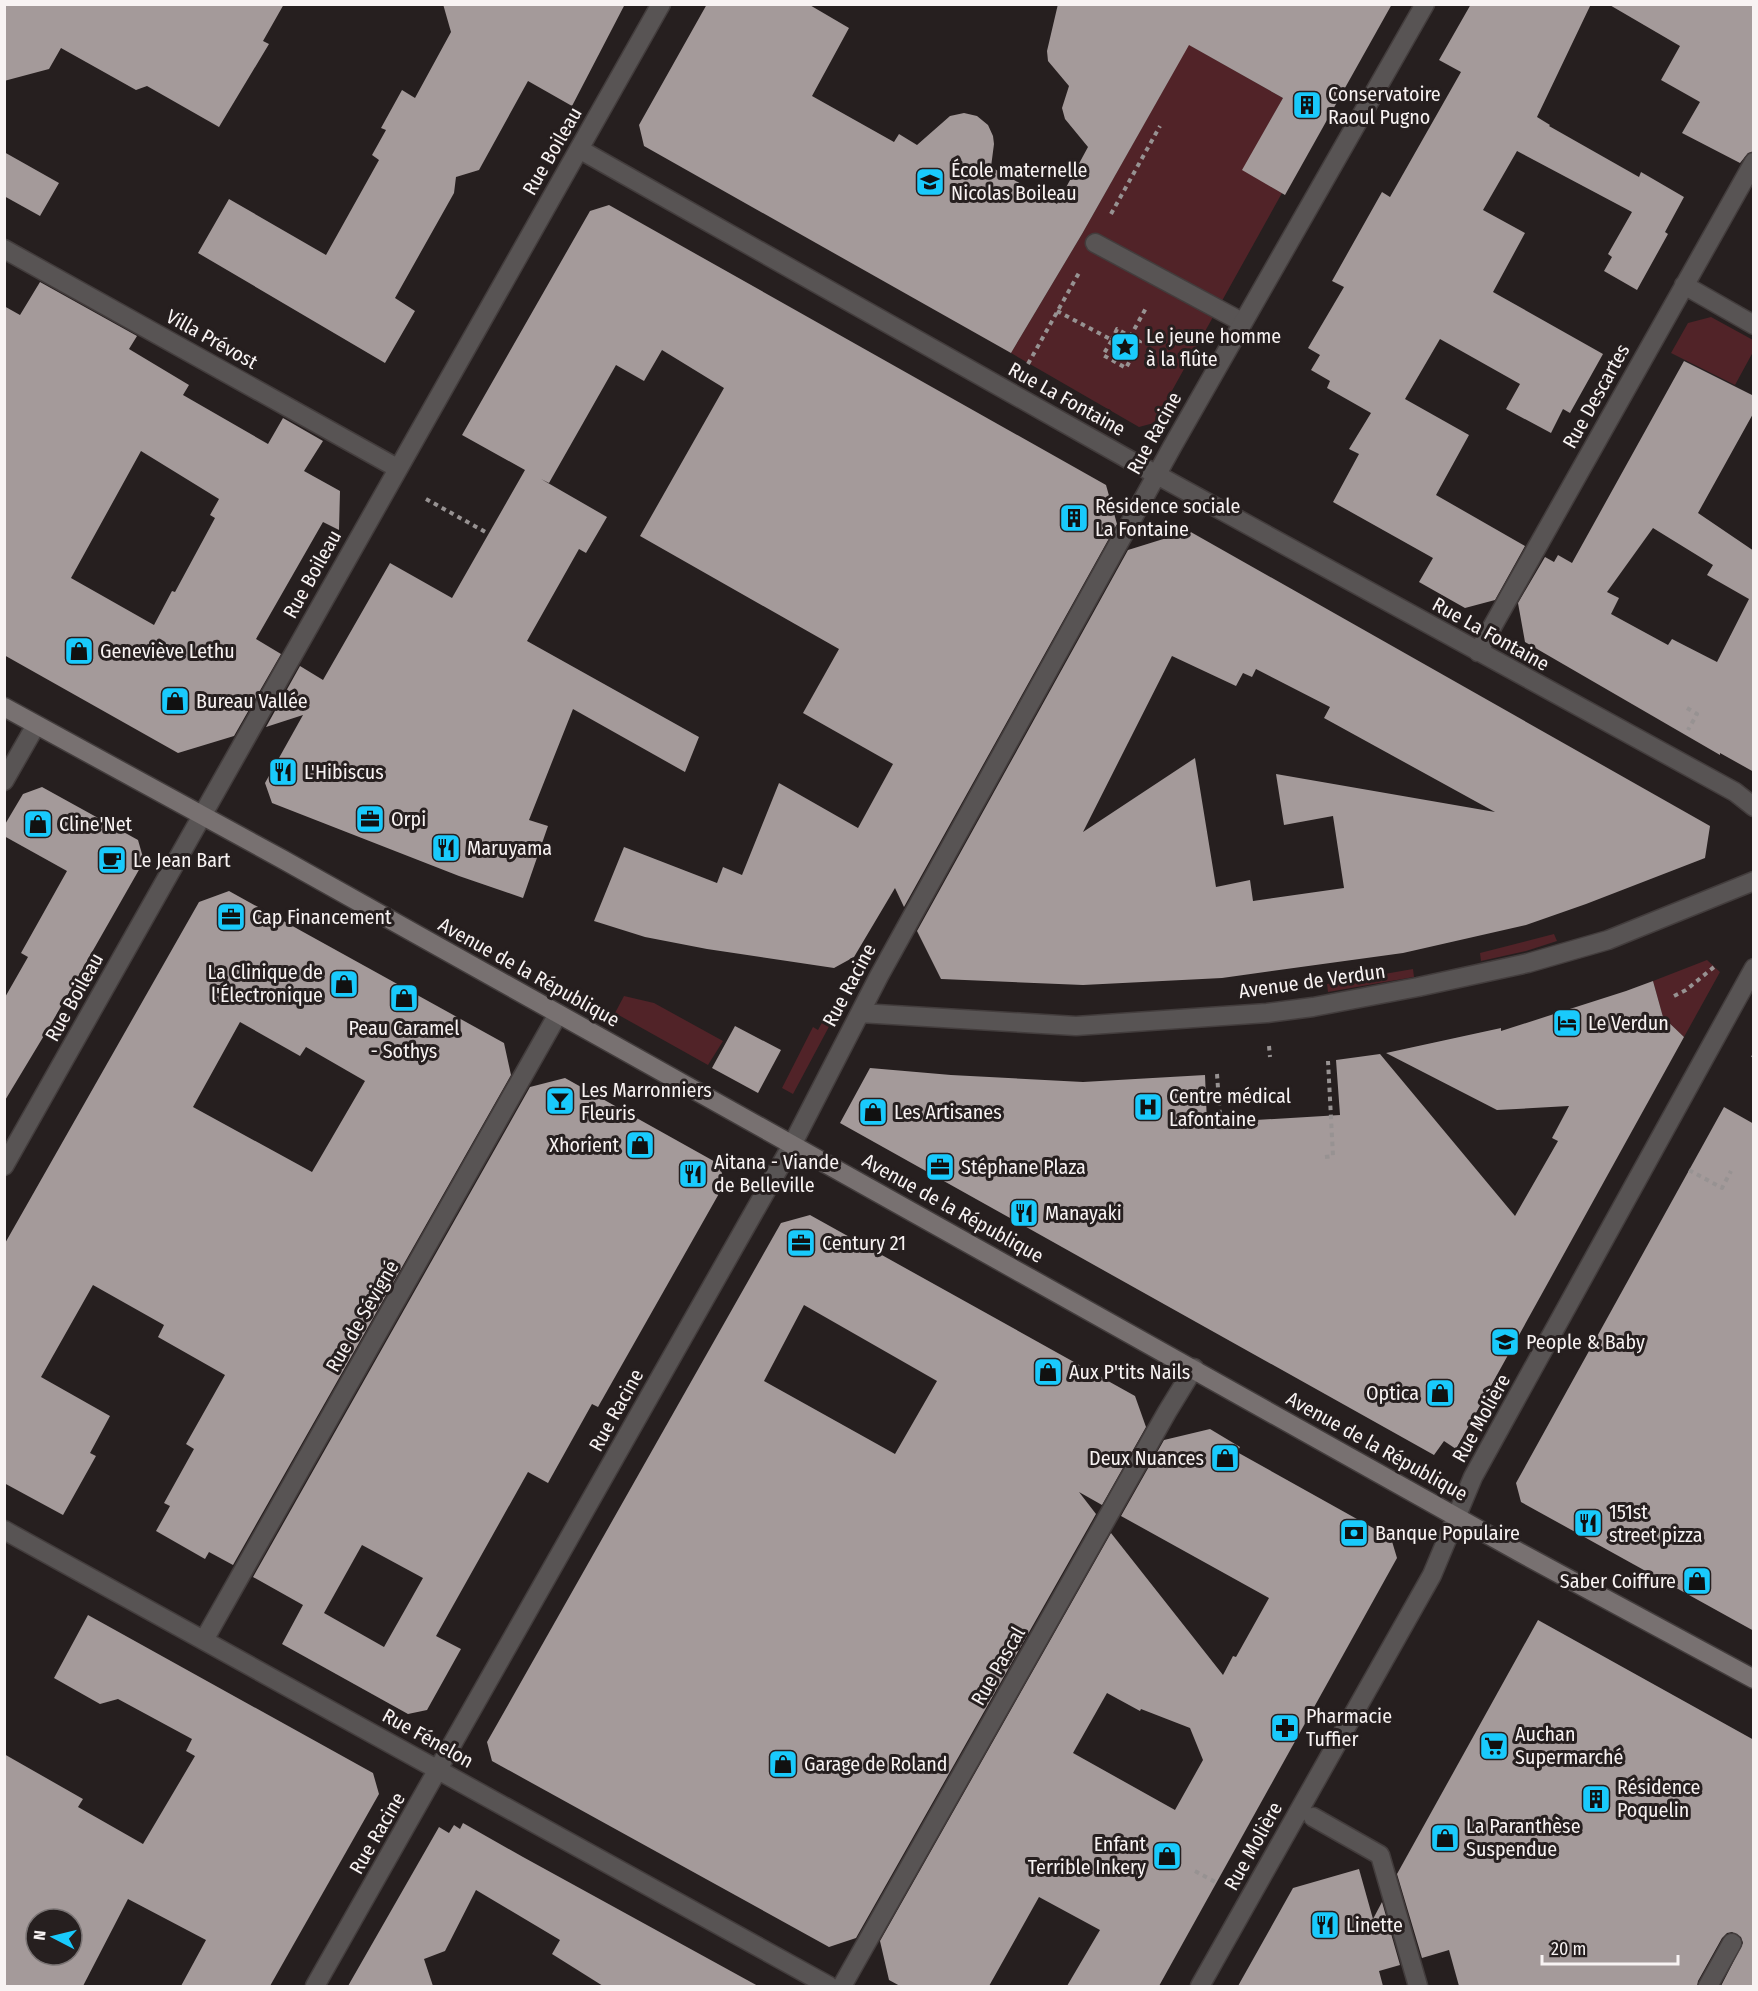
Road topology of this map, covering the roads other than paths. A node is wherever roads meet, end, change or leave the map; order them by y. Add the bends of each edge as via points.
1 (661, 4) edge
2 (1425, 4) edge
3 (579, 150) junction
4 (1754, 162) edge
5 (1095, 243) dead end
6 (4, 249) edge
7 (1684, 285) junction
8 (1242, 322) junction
9 (1754, 325) edge
10 (397, 468) junction
11 (1156, 475) junction
12 (1478, 652) junction
13 (4, 707) edge
14 (36, 725) junction
15 (4, 781) edge
16 (1754, 807) edge
17 (202, 817) junction
18 (1754, 881) edge
19 (1754, 968) edge
20 (558, 1014) junction
21 (860, 1014) junction
22 (792, 1145) junction
23 (4, 1166) edge
24 (1194, 1368) junction
25 (1456, 1517) junction
26 (4, 1530) edge
27 (204, 1640) junction
28 (1754, 1679) edge
29 (438, 1770) junction
30 (1306, 1813) junction
31 (1732, 1943) dead end
32 (315, 1986) edge
33 (830, 1986) edge
34 (842, 1986) edge
35 (1200, 1986) edge
36 (1418, 1986) edge
37 (1708, 1986) edge

1 - 3 street, Rue Boileau
2 - 8 street, Rue Racine
3 - 10 street, Rue Boileau
3 - 11 street, Rue La Fontaine
4 - 7 street, Rue Descartes
5 - 8 street
6 - 10 street, Villa Prévost
7 - 9 street
7 - 12 street, Rue Descartes
8 - 11 street, Rue Racine
10 - 17 street, Rue Boileau
11 - 12 street, Rue La Fontaine
11 - 21 street, Rue Racine
12 - 16 street, Rue La Fontaine via 1735,792
13 - 14 main road, Avenue de la République
14 - 15 street
14 - 17 main road, Avenue de la République
17 - 20 main road, Avenue de la République
17 - 23 street, Rue Boileau
18 - 21 street, Avenue de Verdun via 1608,940 1528,963 1313,1007 1076,1026
19 - 25 street, Rue Molière via 1473,1477
20 - 22 main road, Avenue de la République
20 - 27 street, Rue de Sévigné
21 - 22 street, Rue Racine
22 - 24 main road, Avenue de la République
22 - 29 street, Rue Racine
24 - 25 main road, Avenue de la République
24 - 34 street, Rue Pascal
25 - 28 main road, Avenue de la République
25 - 30 street, Rue Molière via 1432,1575
26 - 27 street, Rue Fénelon
27 - 29 street, Rue Fénelon
29 - 32 street, Rue Racine
29 - 33 street, Rue Fénelon
30 - 35 street, Rue Molière
30 - 36 street via 1380,1856
31 - 37 street

